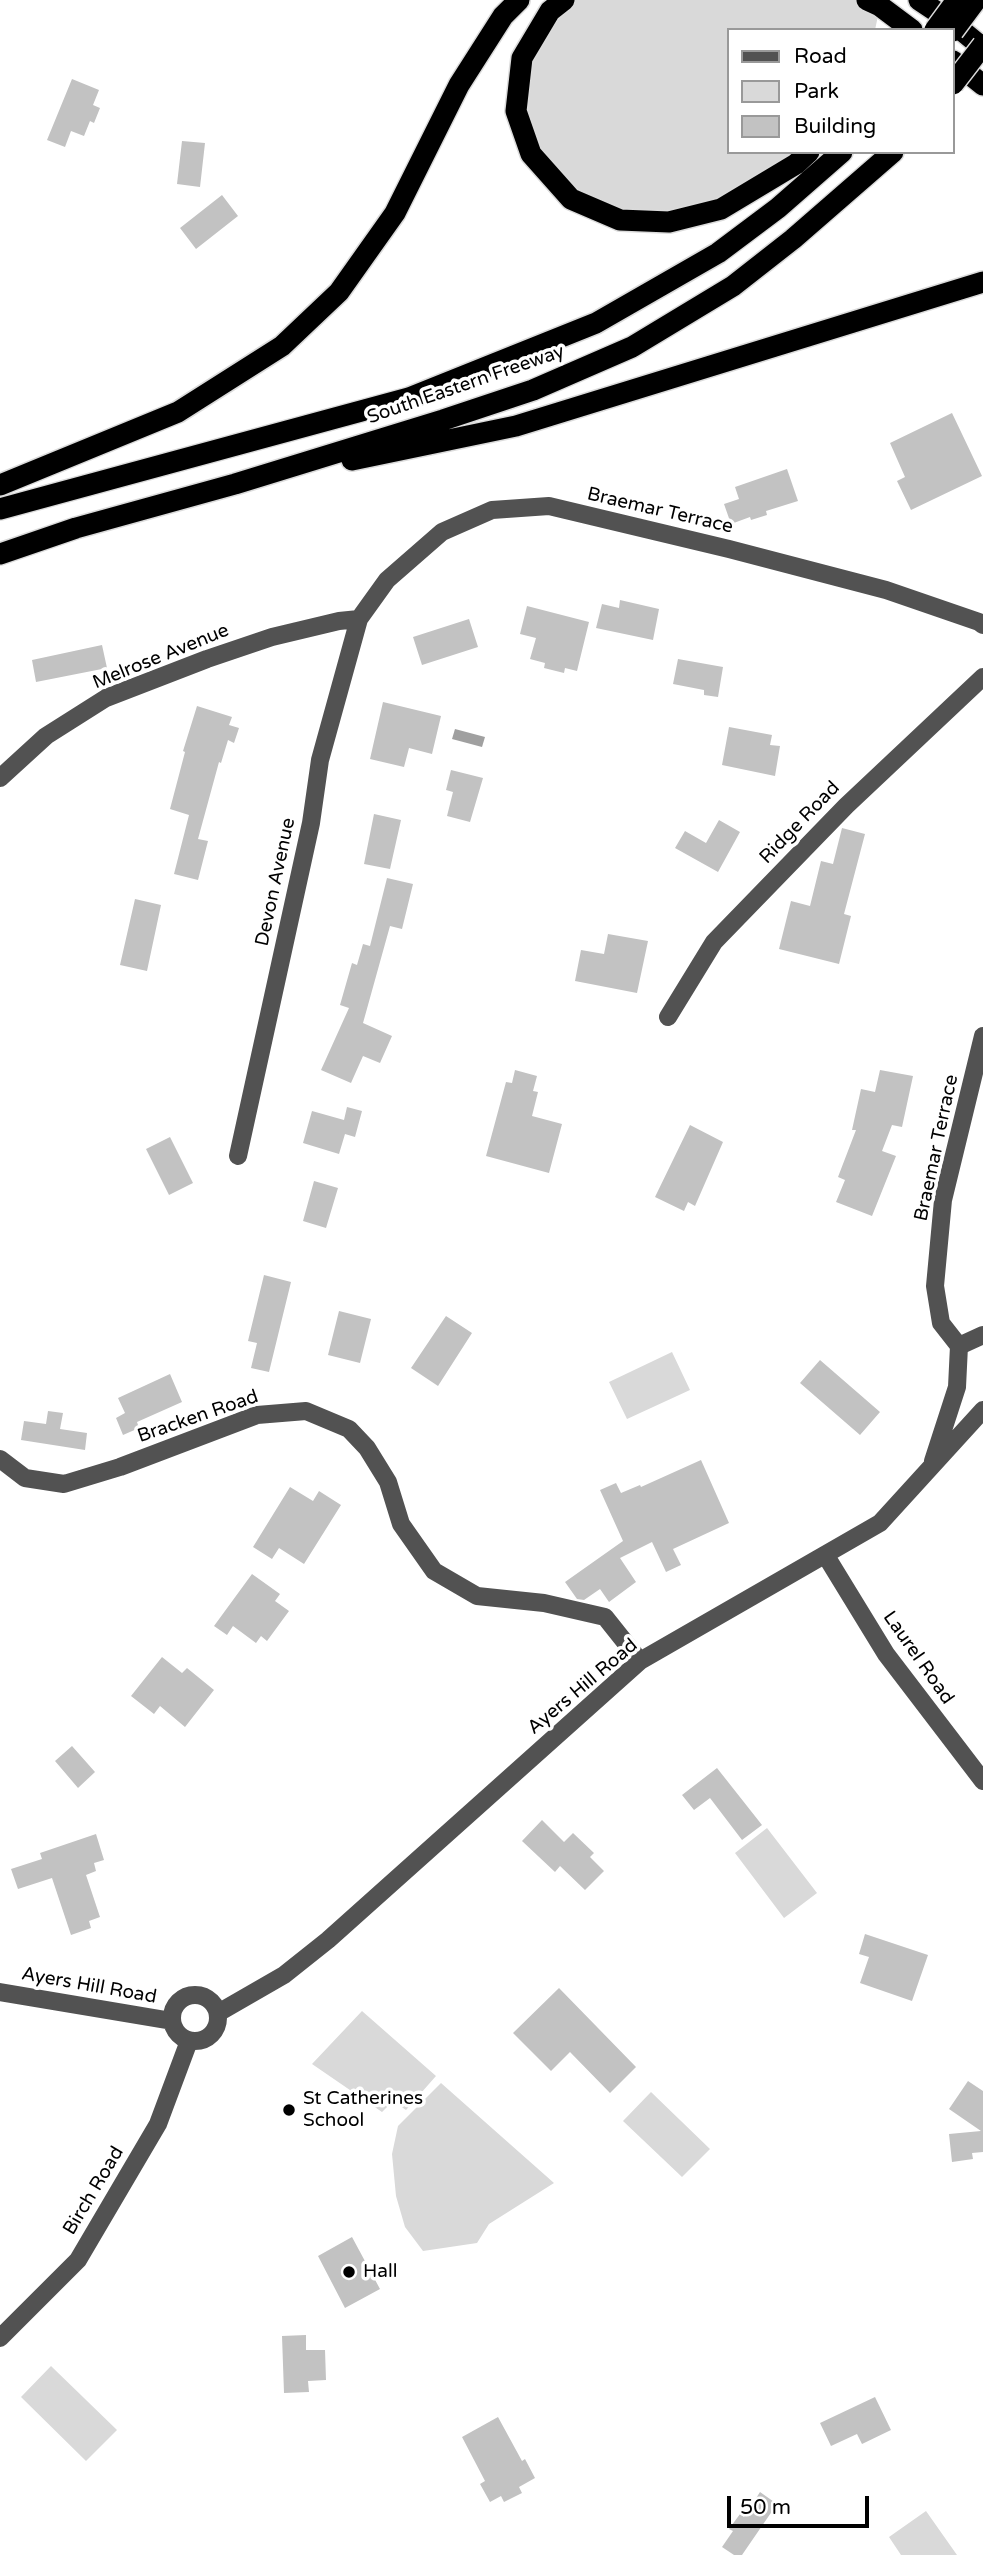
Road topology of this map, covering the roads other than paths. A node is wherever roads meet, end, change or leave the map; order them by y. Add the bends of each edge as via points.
1 (519, 0) edge
2 (564, 0) edge
3 (867, 0) edge
4 (919, 0) edge
5 (957, 0) edge
6 (976, 0) edge
7 (909, 28) edge
8 (936, 28) edge
9 (955, 28) edge
10 (983, 46) edge
11 (955, 63) edge
12 (955, 81) edge
13 (983, 85) edge
14 (807, 154) edge
15 (840, 154) edge
16 (891, 154) edge
17 (983, 282) edge
18 (235, 484) junction
19 (0, 485) edge
20 (0, 509) edge
21 (0, 554) edge
22 (359, 618) junction
23 (983, 625) edge
24 (983, 677) edge
25 (0, 778) edge
26 (668, 1017) dead end
27 (983, 1036) edge
28 (238, 1156) dead end
29 (983, 1335) edge
30 (958, 1346) junction
31 (983, 1410) edge
32 (0, 1459) edge
33 (931, 1468) junction
34 (826, 1556) junction
35 (640, 1661) junction
36 (983, 1781) edge
37 (0, 1992) edge
38 (218, 2013) junction
39 (172, 2021) junction
40 (189, 2041) junction
41 (0, 2338) edge

1 - 19 highway via 503,16 459,85 395,214 339,292 282,346 178,412
2 - 14 highway via 550,11 522,58 516,111 531,154 571,199 620,220 669,222 722,209
3 - 7 highway
4 - 10 highway
5 - 8 highway, bridge
6 - 9 highway, bridge
10 - 12 highway, bridge
11 - 13 highway
15 - 20 highway, South Eastern Freeway via 718,253 597,323 409,398
16 - 18 highway, South Eastern Freeway via 733,286 632,347 533,390
17 - 18 highway via 506,429
18 - 21 highway, South Eastern Freeway
22 - 23 street, Braemar Terrace via 387,580 442,532 492,510 549,506 886,590
22 - 25 street, Melrose Avenue via 272,637 106,698 46,736
22 - 28 street, Devon Avenue via 320,760 311,823
24 - 26 street, Ridge Road via 846,806 715,942
27 - 30 street, Braemar Terrace via 943,1199 936,1286 940,1323
29 - 30 street
30 - 33 street via 957,1387
31 - 33 street, Ayers Hill Road
32 - 35 street, Bracken Road via 25,1478 64,1484 257,1415 306,1411 349,1429 367,1448 388,1482 401,1524 434,1571 477,1595 605,1617
33 - 34 street, Ayers Hill Road via 880,1523
34 - 35 street, Ayers Hill Road
34 - 36 street, Laurel Road via 886,1654
35 - 38 street, Ayers Hill Road via 328,1940 284,1975
37 - 39 street, Ayers Hill Road
38 - 39 street via 210,2000 195,1995 180,2000
38 - 40 street via 212,2035
39 - 40 street via 177,2034
40 - 41 street, Birch Road via 158,2124 78,2260

